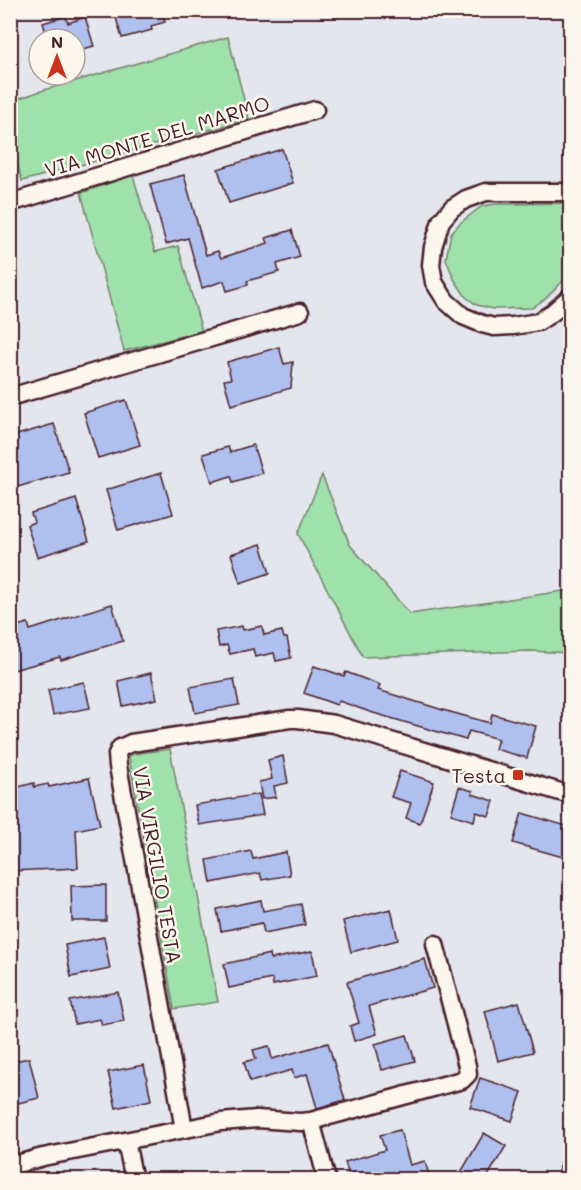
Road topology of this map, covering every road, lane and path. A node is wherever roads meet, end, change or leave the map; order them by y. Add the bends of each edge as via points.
1 (315, 110) dead end
2 (570, 192) edge
3 (10, 203) edge
4 (570, 297) edge
5 (300, 312) dead end
6 (10, 398) edge
7 (570, 795) edge
8 (435, 944) dead end
9 (311, 1121) junction
10 (184, 1129) junction
11 (126, 1141) junction
12 (10, 1166) edge
13 (134, 1179) edge
14 (327, 1179) edge

1 - 3 street, VIA MONTE DEL MARMO
2 - 4 street via 486,192 466,199 441,221 431,265 434,282 446,301 463,316 494,327 538,322
5 - 6 street
7 - 10 street, VIA VIRGILIO TESTA via 334,724 298,719 131,743 118,750
8 - 9 street via 467,1066 465,1078
9 - 10 street via 242,1119
9 - 14 street
10 - 11 street
11 - 12 street
11 - 13 street

